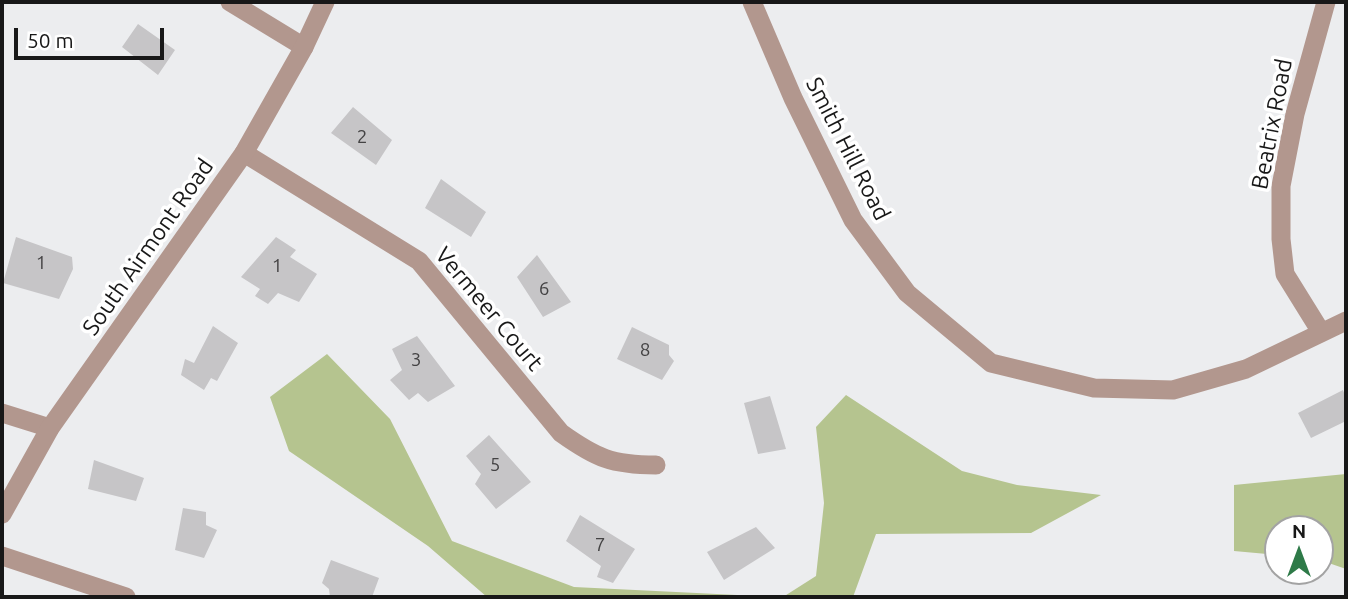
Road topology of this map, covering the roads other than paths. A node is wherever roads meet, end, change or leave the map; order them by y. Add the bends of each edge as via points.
1 (230, 2) edge
2 (325, 2) edge
3 (752, 2) edge
4 (1326, 2) edge
5 (304, 47) junction
6 (244, 153) junction
7 (1346, 321) edge
8 (1321, 332) junction
9 (2, 412) edge
10 (50, 428) junction
11 (656, 466) dead end
12 (2, 514) edge
13 (2, 556) edge
14 (126, 597) edge

1 - 5 street
2 - 5 street, South Airmont Road
3 - 8 street, Smith Hill Road via 853,220 907,293 991,363 1094,388 1173,390 1246,369
4 - 8 street, Beatrix Road via 1295,114 1281,186 1285,274
5 - 6 street, South Airmont Road
6 - 10 street, South Airmont Road
6 - 11 street, Vermeer Court via 419,261 561,433 591,454 629,466
7 - 8 street, Smith Hill Road
9 - 10 street
10 - 12 street, South Airmont Road
13 - 14 street

